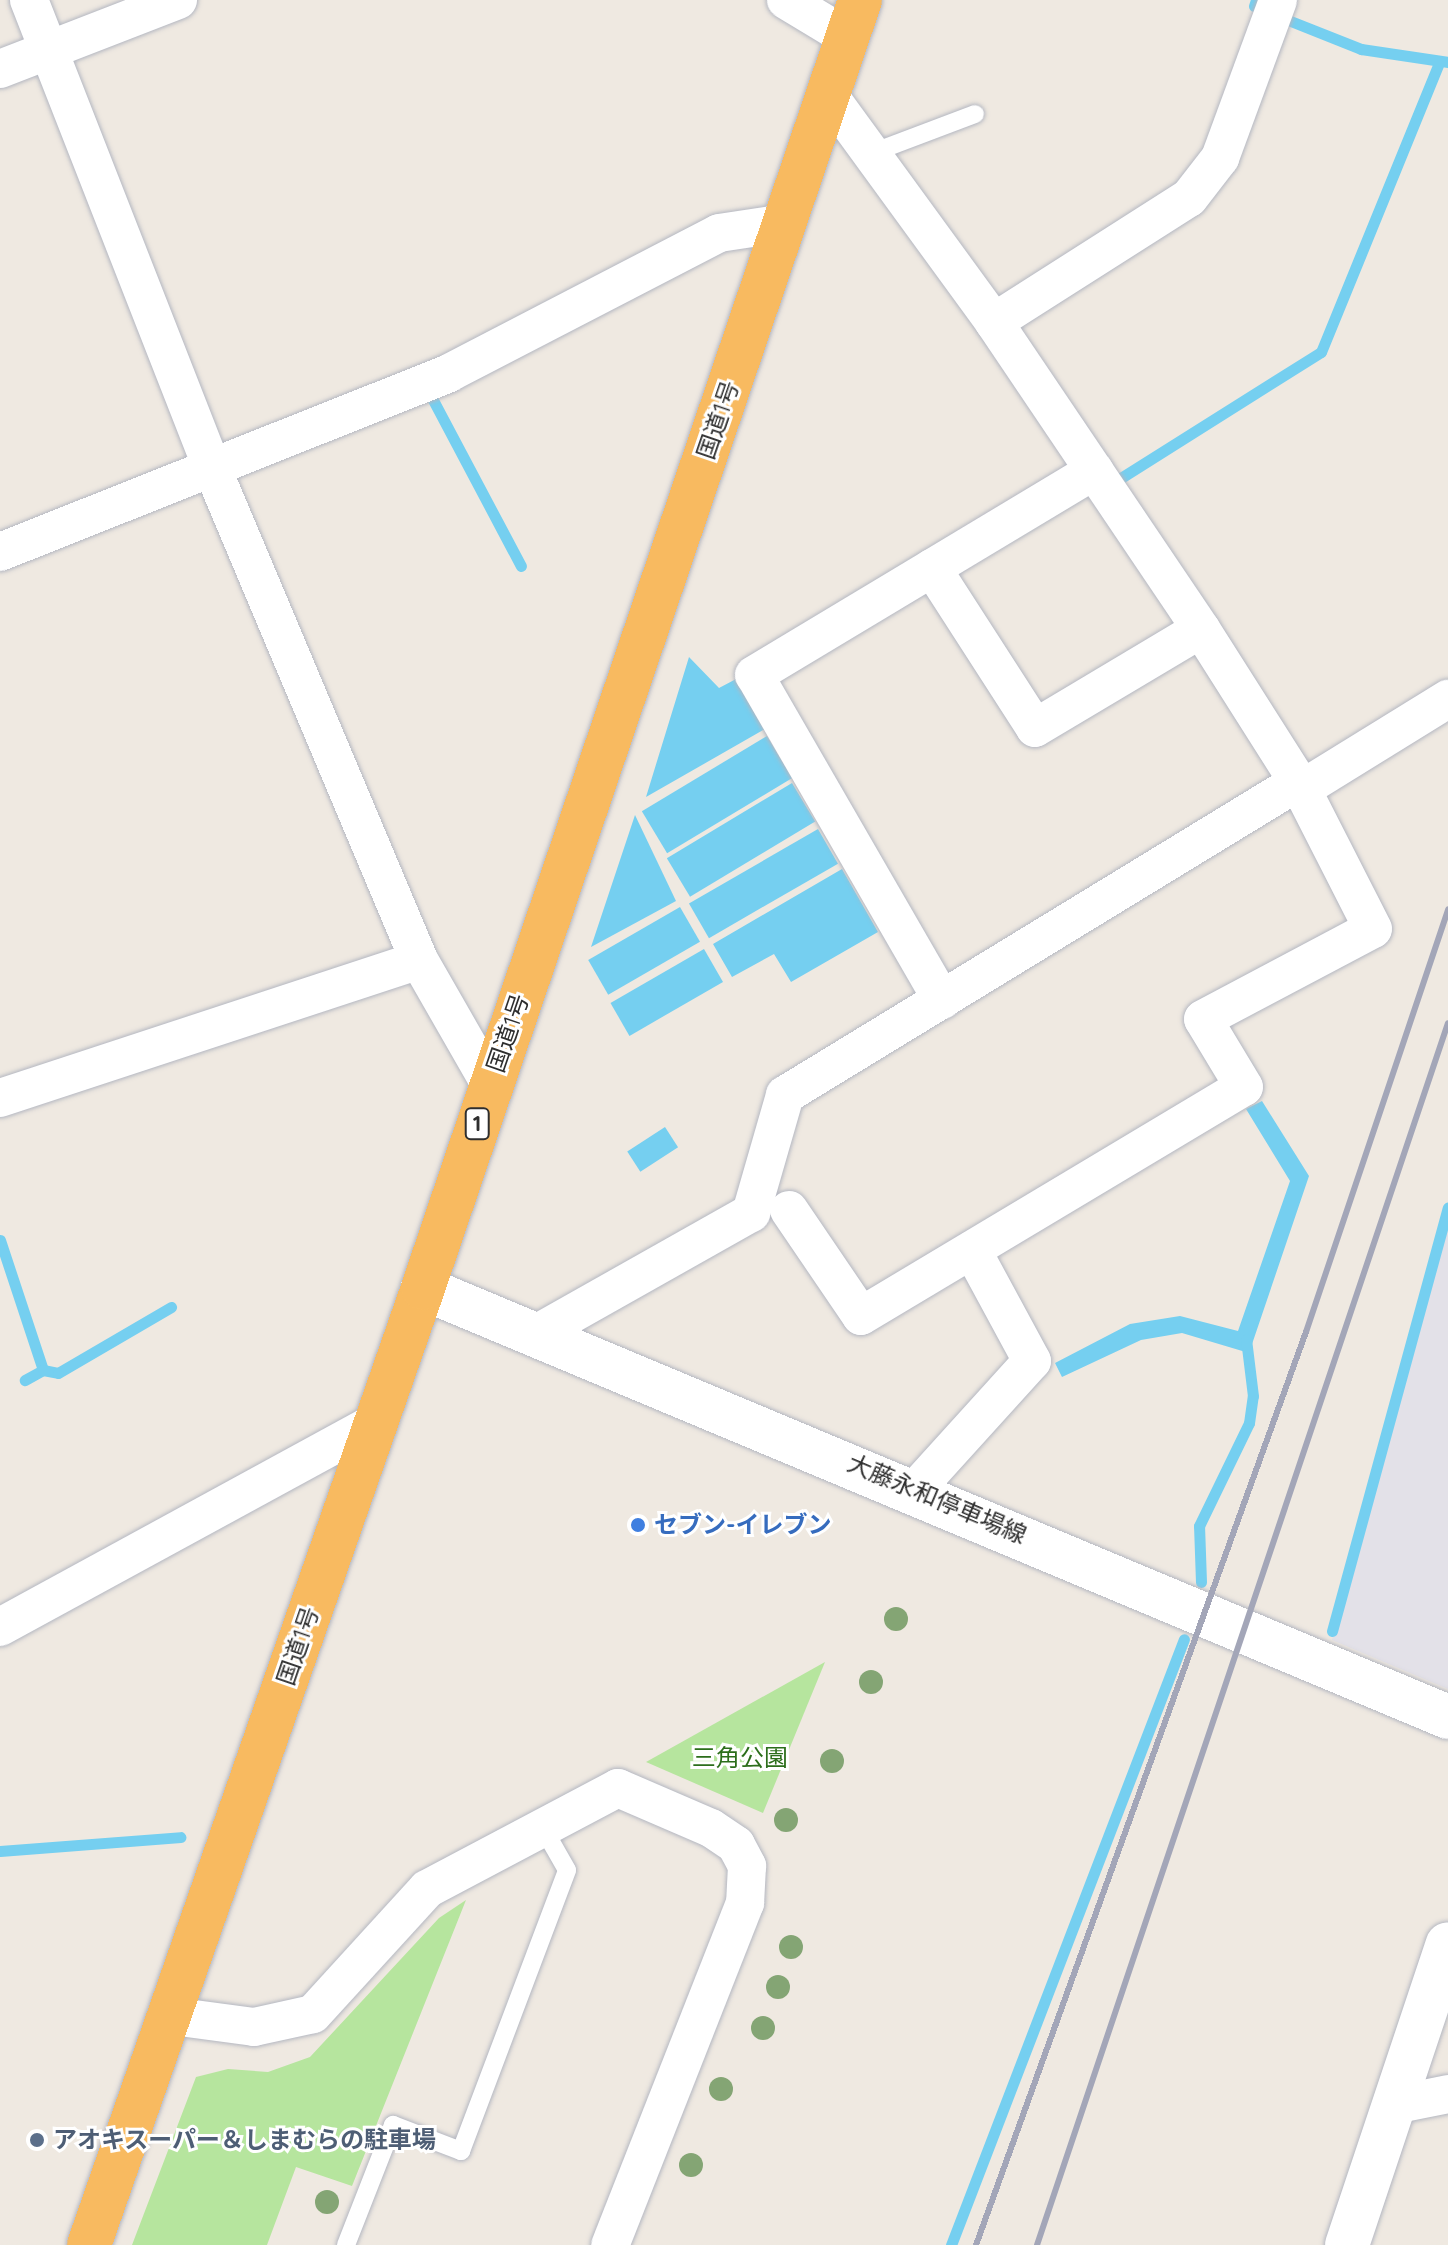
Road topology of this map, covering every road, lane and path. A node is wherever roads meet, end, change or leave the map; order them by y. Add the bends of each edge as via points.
1 (29, 0) edge
2 (178, 0) edge
3 (786, 0) edge
4 (1278, 0) edge
5 (853, 19) edge
6 (48, 50) junction
7 (0, 69) edge
8 (828, 94) junction
9 (975, 114) dead end
10 (872, 153) junction
11 (785, 223) junction
12 (994, 322) junction
13 (212, 468) junction
14 (1094, 471) junction
15 (0, 552) edge
16 (932, 568) junction
17 (1201, 629) junction
18 (1448, 699) edge
19 (1300, 786) junction
20 (419, 960) junction
21 (942, 1000) junction
22 (490, 1084) junction
23 (0, 1098) edge
24 (789, 1210) dead end
25 (972, 1250) junction
26 (423, 1288) junction
27 (536, 1334) junction
28 (374, 1423) junction
29 (915, 1490) junction
30 (0, 1627) edge
31 (1446, 1708) edge
32 (543, 1828) junction
33 (1448, 1944) edge
34 (172, 2016) junction
35 (1448, 2094) edge
36 (1394, 2105) junction
37 (89, 2245) edge
38 (346, 2245) edge
39 (610, 2245) edge
40 (1347, 2245) edge

1 - 6 street
2 - 6 street
3 - 5 street
4 - 12 street via 1220,158 1189,198
5 - 8 highway, 国道1号 / 1
6 - 7 street
6 - 13 street
8 - 10 street
8 - 11 highway, 国道1号 / 1
9 - 10 lane
10 - 12 street
11 - 13 street via 719,233 449,373
11 - 22 highway, 国道1号 / 1
12 - 14 street
13 - 15 street
13 - 20 street
14 - 16 street
14 - 17 street
16 - 17 street via 1035,728
16 - 21 street via 754,675
17 - 19 street
18 - 19 street
19 - 21 street
19 - 25 street via 1373,929 1203,1019 1244,1087
20 - 22 street
20 - 23 street
21 - 27 street via 785,1095 751,1213
22 - 26 highway, 国道1号 / 1
24 - 25 street via 861,1316
25 - 29 street via 1032,1361
26 - 27 main road, 大藤永和停車場線
26 - 28 highway, 国道1号 / 1
27 - 29 main road, 大藤永和停車場線
28 - 30 street
28 - 34 highway, 国道1号 / 1
29 - 31 main road, 大藤永和停車場線
32 - 34 street via 427,1889 313,2014 254,2027
32 - 38 lane via 567,1870 461,2151 393,2125
32 - 39 street via 618,1788 711,1828 736,1845 747,1866 745,1903
33 - 36 main road
34 - 37 highway, 国道1号 / 1
35 - 36 street
36 - 40 main road

